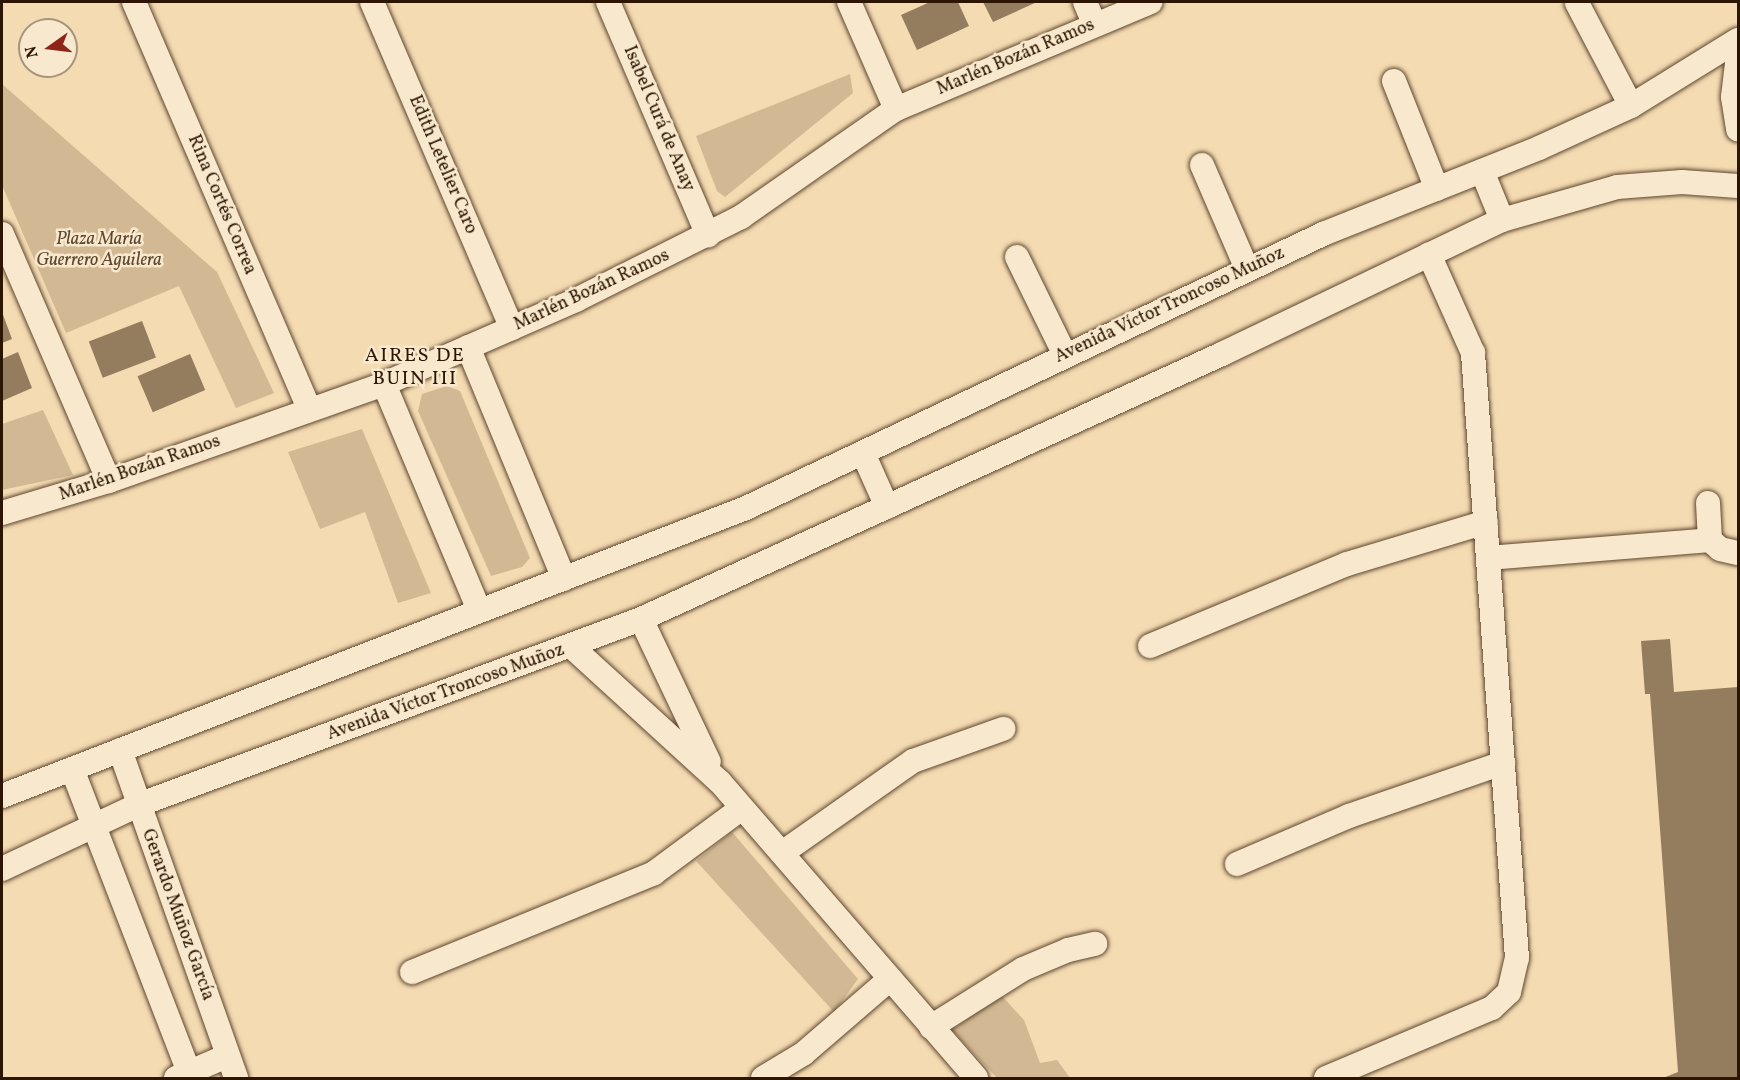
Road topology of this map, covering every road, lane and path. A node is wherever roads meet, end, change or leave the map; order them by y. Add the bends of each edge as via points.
1 (134, 2) edge
2 (372, 2) edge
3 (608, 2) edge
4 (849, 2) edge
5 (1085, 2) edge
6 (1150, 2) edge
7 (1577, 3) edge
8 (1095, 25) junction
9 (1738, 40) edge
10 (1738, 55) edge
11 (1394, 81) dead end
12 (1631, 106) junction
13 (896, 109) junction
14 (1738, 130) edge
15 (1202, 165) dead end
16 (1482, 171) junction
17 (1738, 186) edge
18 (1437, 189) junction
19 (1502, 220) junction
20 (2, 234) edge
21 (708, 236) junction
22 (1429, 254) junction
23 (1017, 257) dead end
24 (1247, 269) junction
25 (512, 328) junction
26 (468, 347) junction
27 (1065, 355) junction
28 (384, 384) junction
29 (309, 409) junction
30 (863, 453) junction
31 (109, 481) junction
32 (1708, 503) dead end
33 (887, 507) junction
34 (2, 513) edge
35 (1486, 522) junction
36 (1710, 540) junction
37 (1738, 553) edge
38 (1488, 558) junction
39 (564, 579) junction
40 (479, 610) junction
41 (641, 620) junction
42 (1149, 646) dead end
43 (572, 647) junction
44 (1003, 729) dead end
45 (120, 750) junction
46 (1503, 763) junction
47 (72, 770) junction
48 (720, 782) junction
49 (2, 796) edge
50 (138, 805) junction
51 (742, 808) junction
52 (92, 826) junction
53 (782, 853) junction
54 (1238, 864) dead end
55 (2, 869) edge
56 (1095, 944) dead end
57 (412, 972) dead end
58 (890, 979) junction
59 (931, 1027) junction
60 (227, 1056) junction
61 (182, 1075) edge
62 (236, 1078) edge
63 (763, 1078) edge
64 (976, 1078) edge
65 (1326, 1078) edge

1 - 29 street, Rina Cortés Correa
2 - 25 street, Edith Letelier Caro
3 - 21 street, Isabel Curá de Anay
4 - 13 street
5 - 8 street
6 - 8 street, Marlén Bozán Ramos
7 - 12 street
8 - 13 street, Marlén Bozán Ramos
9 - 12 street, Avenida Víctor Troncoso Muñoz
10 - 14 street via 1733,97
11 - 18 street
12 - 16 street, Avenida Víctor Troncoso Muñoz
13 - 21 street, Marlén Bozán Ramos via 772,197
15 - 24 street
16 - 18 street, Avenida Víctor Troncoso Muñoz
16 - 19 street
17 - 19 street, Avenida Víctor Troncoso Muñoz via 1682,182 1617,187 1536,207
18 - 24 street, Avenida Víctor Troncoso Muñoz
19 - 22 street, Avenida Víctor Troncoso Muñoz
20 - 31 street
21 - 25 street, Marlén Bozán Ramos
22 - 33 street, Avenida Víctor Troncoso Muñoz
22 - 35 street via 1473,353
23 - 27 street
24 - 27 street, Avenida Víctor Troncoso Muñoz
25 - 26 street, Marlén Bozán Ramos
26 - 28 street, Marlén Bozán Ramos
26 - 39 street
27 - 30 street, Avenida Víctor Troncoso Muñoz
28 - 29 street, Marlén Bozán Ramos
28 - 40 street
29 - 31 street, Marlén Bozán Ramos
30 - 33 street
30 - 39 street, Avenida Víctor Troncoso Muñoz via 746,508
31 - 34 street, Marlén Bozán Ramos
32 - 36 street
33 - 41 street, Avenida Víctor Troncoso Muñoz
35 - 38 street
35 - 42 street via 1347,564
36 - 37 street via 1720,549
36 - 38 street
38 - 46 street
39 - 40 street, Avenida Víctor Troncoso Muñoz
40 - 45 street, Avenida Víctor Troncoso Muñoz
41 - 43 street, Avenida Víctor Troncoso Muñoz
41 - 48 street via 684,716
43 - 48 street
43 - 50 street, Avenida Víctor Troncoso Muñoz
44 - 53 street via 913,762
45 - 47 street, Avenida Víctor Troncoso Muñoz
45 - 50 street, Gerardo Muñoz García
46 - 54 street via 1349,816
46 - 65 street via 1517,958 1509,992 1483,1013
47 - 49 street, Avenida Víctor Troncoso Muñoz
47 - 52 street
48 - 51 street
50 - 52 street, Avenida Víctor Troncoso Muñoz
50 - 60 street, Gerardo Muñoz García
51 - 53 street
51 - 57 street via 654,873
52 - 55 street, Avenida Víctor Troncoso Muñoz
52 - 61 street
53 - 58 street
56 - 59 street via 1068,950 1023,969
58 - 59 street
58 - 63 street via 803,1054
59 - 64 street
60 - 61 street
60 - 62 street, Gerardo Muñoz García

